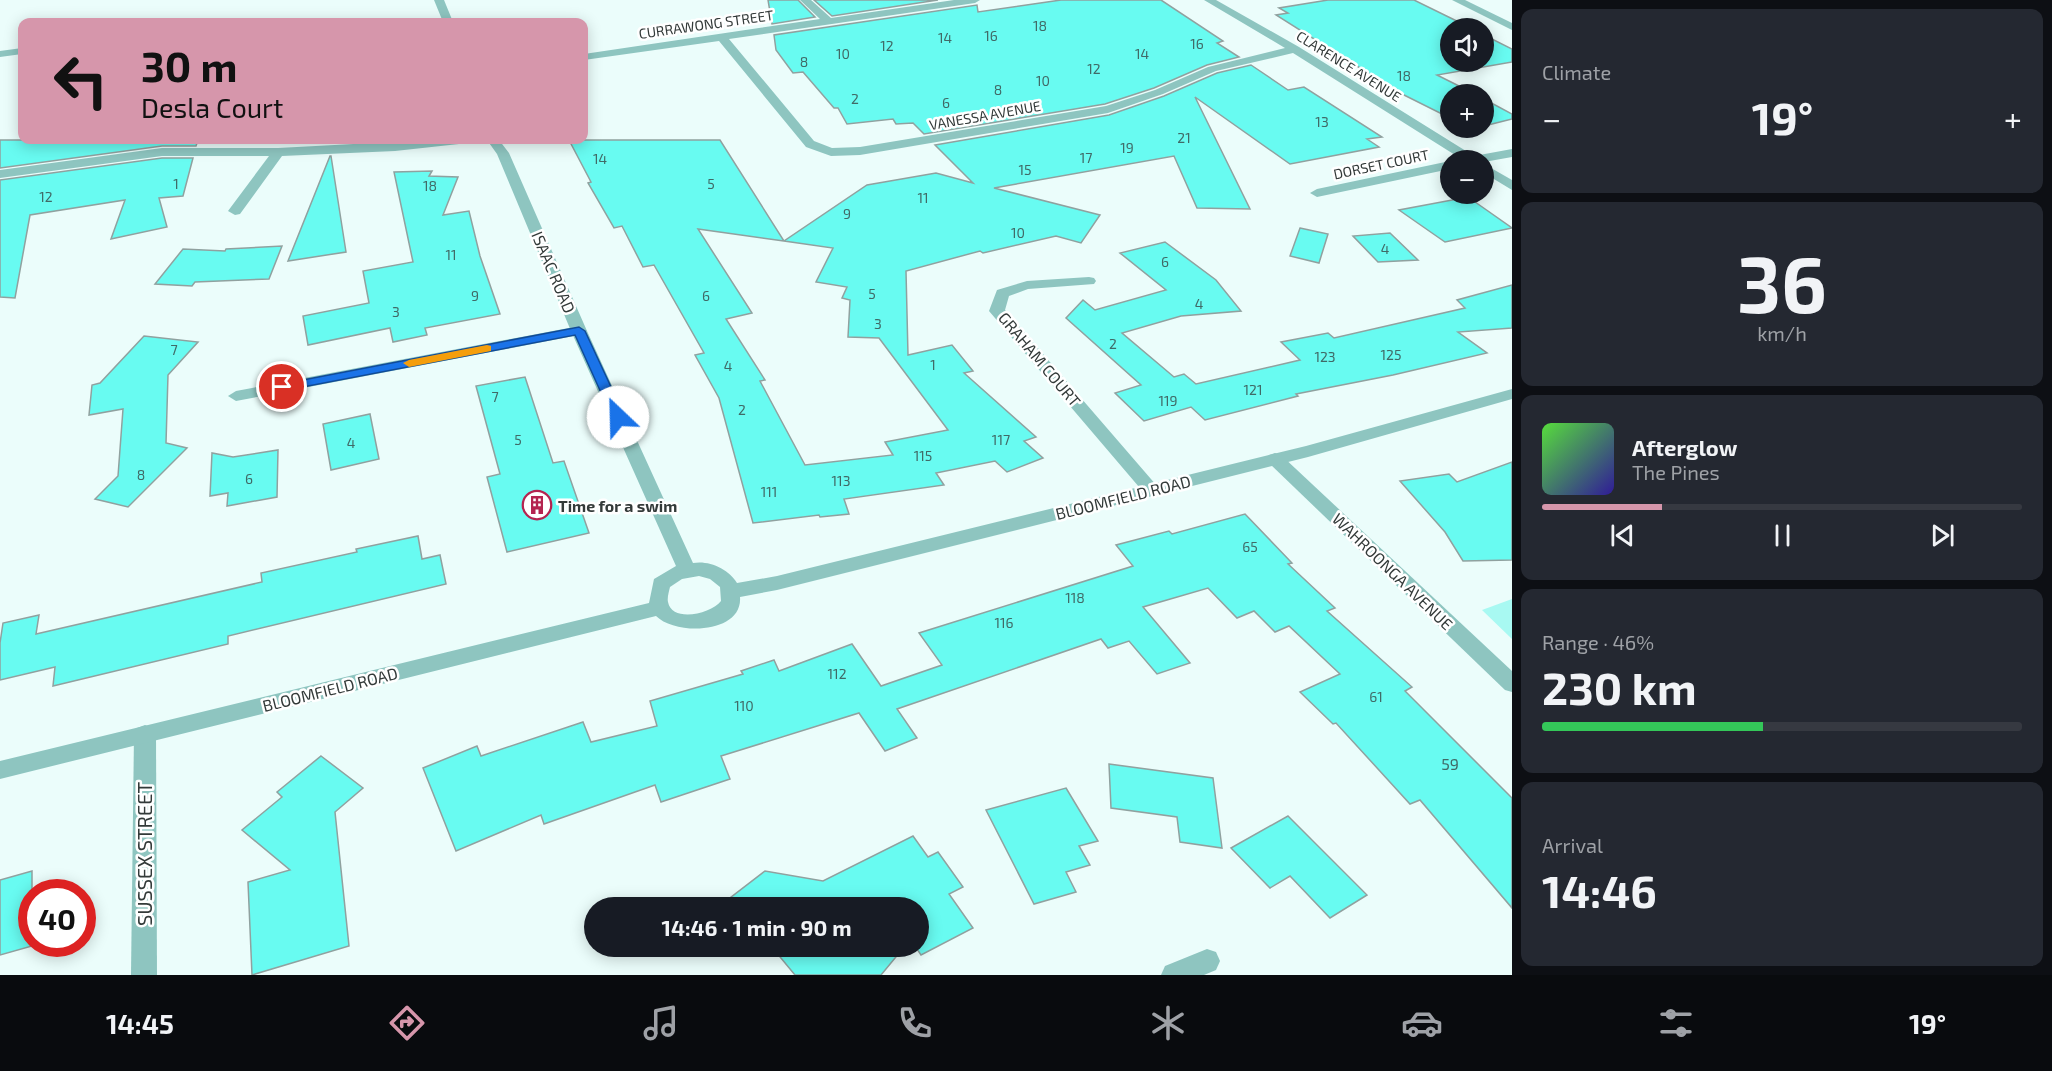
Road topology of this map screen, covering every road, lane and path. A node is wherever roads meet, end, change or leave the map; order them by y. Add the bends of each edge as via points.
1 (439, 0) edge
2 (805, 0) edge
3 (975, 0) edge
4 (1209, 0) edge
5 (1457, 0) edge
6 (446, 18) edge
7 (829, 22) junction
8 (1512, 27) edge
9 (722, 37) junction
10 (1294, 49) junction
11 (18, 52) edge
12 (0, 54) edge
13 (588, 56) edge
14 (422, 144) edge
15 (496, 144) edge
16 (1457, 150) edge
17 (278, 152) junction
18 (1512, 153) edge
19 (1494, 156) edge
20 (1440, 167) edge
21 (0, 174) edge
22 (1494, 174) edge
23 (1512, 186) edge
24 (1317, 193) dead end
25 (235, 210) dead end
26 (1089, 281) dead end
27 (579, 331) junction
28 (1512, 394) edge
29 (236, 396) dead end
30 (1275, 459) junction
31 (1151, 490) junction
32 (687, 570) junction
33 (731, 591) junction
34 (660, 608) junction
35 (1512, 684) edge
36 (145, 734) junction
37 (0, 770) edge
38 (1207, 962) dead end
39 (144, 975) edge
40 (1174, 975) edge

1 - 6 street
2 - 7 street
3 - 7 street, CURRAWONG STREET
4 - 10 street, CLARENCE AVENUE
5 - 8 street
7 - 9 street, CURRAWONG STREET
9 - 10 street, VANESSA AVENUE via 810,144 831,152 860,151 1108,109 1212,69
9 - 13 street, CURRAWONG STREET
10 - 16 street, CLARENCE AVENUE
11 - 12 street
14 - 17 street
15 - 27 street, ISAAC ROAD
17 - 21 street via 162,152
17 - 25 street
18 - 19 street
20 - 24 street, DORSET COURT
22 - 23 street
26 - 31 street, GRAHAM COURT via 1027,285 1002,293 997,311
27 - 29 street
27 - 32 street, ISAAC ROAD
28 - 30 street, BLOOMFIELD ROAD
30 - 31 street, BLOOMFIELD ROAD
30 - 35 street, WAHROONGA AVENUE
31 - 33 street, BLOOMFIELD ROAD
32 - 33 street via 699,569 720,576
32 - 34 street via 661,584
33 - 34 street via 724,612 700,623 673,619
34 - 36 street, BLOOMFIELD ROAD
36 - 37 street, BLOOMFIELD ROAD
36 - 39 street, SUSSEX STREET
38 - 40 street

